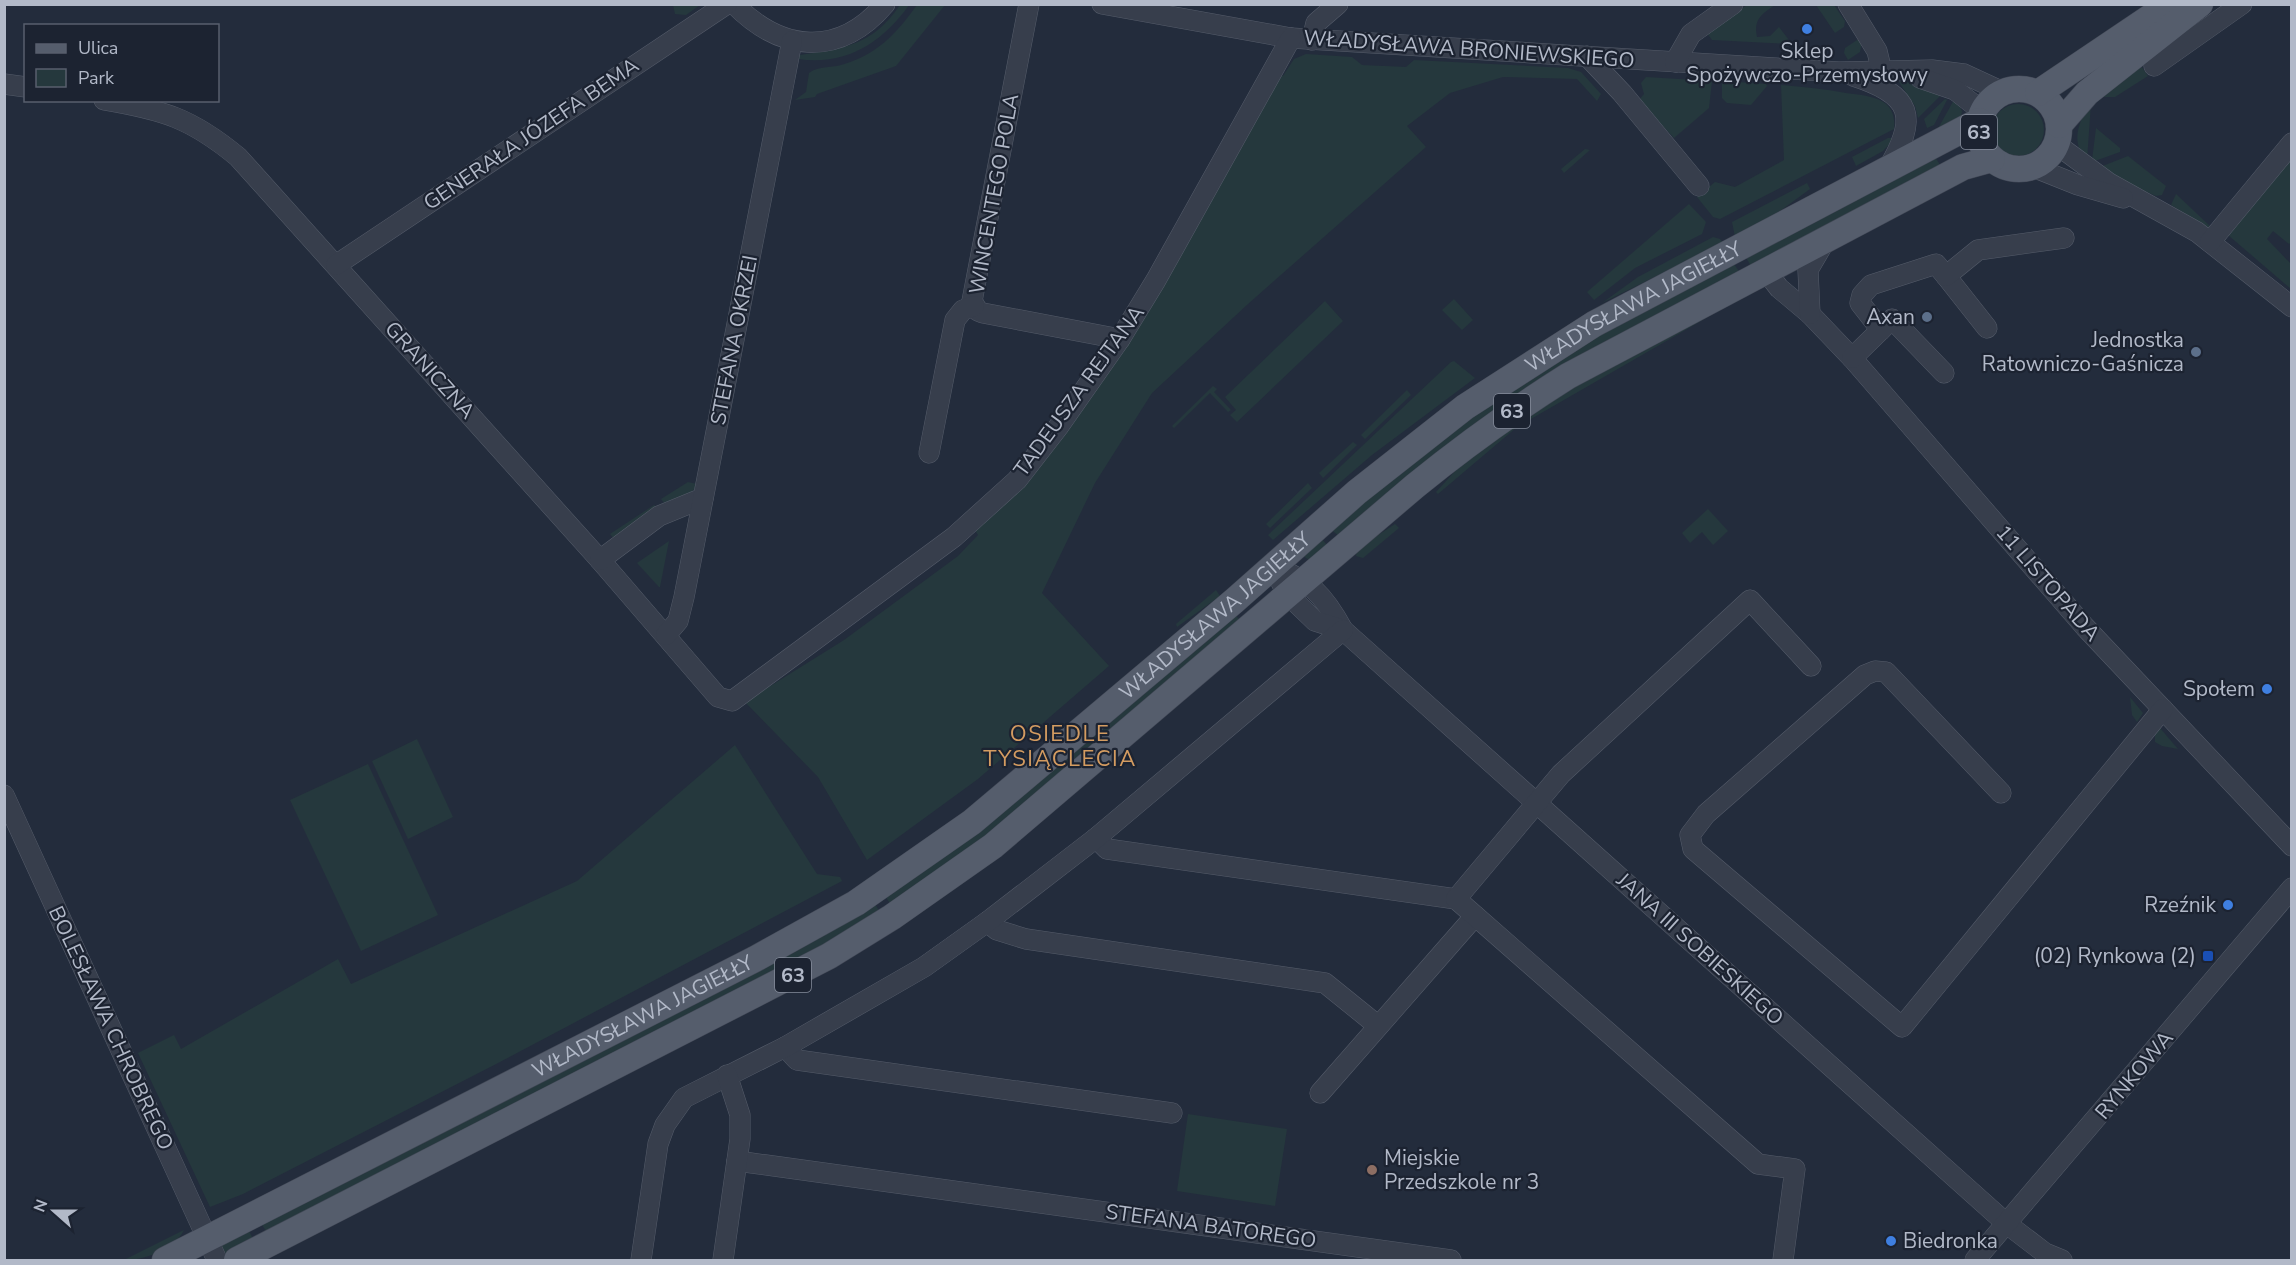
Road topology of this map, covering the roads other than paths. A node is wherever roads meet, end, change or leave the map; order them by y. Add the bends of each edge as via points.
1 (727, 4) edge
2 (734, 4) edge
3 (885, 4) edge
4 (1029, 4) edge
5 (1102, 4) edge
6 (1338, 4) edge
7 (1733, 4) edge
8 (1848, 4) edge
9 (2242, 4) edge
10 (2187, 7) edge
11 (1291, 38) junction
12 (1312, 40) junction
13 (792, 41) junction
14 (1587, 56) junction
15 (1676, 62) junction
16 (2154, 66) dead end
17 (1839, 72) junction
18 (1890, 72) junction
19 (4, 84) edge
20 (24, 87) edge
21 (2003, 92) junction
22 (2038, 93) junction
23 (116, 102) edge
24 (1981, 116) junction
25 (2057, 134) junction
26 (2292, 143) edge
27 (1992, 159) junction
28 (2033, 166) junction
29 (1886, 171) junction
30 (1699, 186) dead end
31 (2150, 205) junction
32 (2064, 238) dead end
33 (1825, 240) junction
34 (2210, 242) junction
35 (336, 265) junction
36 (1766, 271) junction
37 (1946, 276) junction
38 (974, 306) junction
39 (2292, 307) edge
40 (1810, 314) junction
41 (1987, 328) dead end
42 (1881, 330) junction
43 (1120, 339) junction
44 (1852, 358) junction
45 (1944, 373) dead end
46 (929, 453) dead end
47 (703, 498) junction
48 (600, 560) junction
49 (1273, 565) junction
50 (1296, 587) junction
51 (1343, 630) junction
52 (666, 635) junction
53 (1811, 666) dead end
54 (718, 697) joint
55 (2163, 709) junction
56 (2001, 793) dead end
57 (4, 795) edge
58 (1538, 804) junction
59 (1096, 838) junction
60 (2292, 846) edge
61 (2292, 888) edge
62 (1456, 899) junction
63 (1475, 916) junction
64 (987, 922) junction
65 (1377, 1025) junction
66 (785, 1047) junction
67 (727, 1075) junction
68 (1320, 1093) dead end
69 (1173, 1113) dead end
70 (737, 1161) junction
71 (2007, 1224) junction
72 (212, 1250) edge
73 (2060, 1259) edge
74 (165, 1260) edge
75 (237, 1260) edge
76 (641, 1260) edge
77 (723, 1260) edge
78 (1452, 1260) edge
79 (1784, 1260) edge
80 (1975, 1260) edge

1 - 35 street, GENERAŁA JÓZEFA BEMA
2 - 13 street via 758,26
3 - 13 street via 856,31 839,38 821,43
4 - 38 street, WINCENTEGO POLA via 972,300
5 - 11 street, WŁADYSŁAWA BRONIEWSKIEGO
6 - 12 street via 1316,23
7 - 15 street via 1691,34
8 - 18 street
9 - 16 street
10 - 22 main road
10 - 25 main road via 2087,93
11 - 12 street, WŁADYSŁAWA BRONIEWSKIEGO
11 - 43 street, TADEUSZA REJTANA
12 - 14 street, WŁADYSŁAWA BRONIEWSKIEGO
13 - 47 street, STEFANA OKRZEI
14 - 15 street, WŁADYSŁAWA BRONIEWSKIEGO
14 - 30 street
15 - 17 street, WŁADYSŁAWA BRONIEWSKIEGO
17 - 18 street, WŁADYSŁAWA BRONIEWSKIEGO
17 - 29 street, WŁADYSŁAWA BRONIEWSKIEGO via 1891,91 1906,113 1901,148
18 - 21 street, WŁADYSŁAWA BRONIEWSKIEGO via 1932,70 1964,74
18 - 24 street, WŁADYSŁAWA BRONIEWSKIEGO via 1955,90
19 - 20 street
21 - 22 main road, 63 via 2020,88
21 - 24 main road, 63 via 1994,97
22 - 25 main road via 2052,106
23 - 35 street, GRANICZNA via 185,120 211,135
24 - 27 main road, 63 via 1981,142
24 - 29 main road, WŁADYSŁAWA JAGIEŁŁY / 63
25 - 28 main road via 2043,161
25 - 31 street via 2109,183
26 - 34 street
27 - 28 main road, 63 via 2012,168
27 - 33 main road, WŁADYSŁAWA JAGIEŁŁY / 63 via 1963,167
28 - 31 street via 2102,193
29 - 49 main road, WŁADYSŁAWA JAGIEŁŁY / 63 via 1594,324 1500,382 1397,459
31 - 34 street
32 - 37 street via 1978,250
33 - 36 main road, WŁADYSŁAWA JAGIEŁŁY / 63
33 - 40 street via 1808,270
34 - 39 street
35 - 48 street, GRANICZNA
36 - 40 street, 11 LISTOPADA via 1779,288
36 - 50 main road, WŁADYSŁAWA JAGIEŁŁY / 63 via 1568,376 1515,409 1469,442
37 - 41 street
37 - 42 street via 1936,264 1866,288 1861,308
38 - 43 street, WINCENTEGO POLA via 983,313
38 - 46 street via 963,310 955,320
40 - 44 street, 11 LISTOPADA
42 - 44 street
42 - 45 street via 1892,319
43 - 54 street, TADEUSZA REJTANA via 1017,480 962,530 743,696 732,701
44 - 55 street, 11 LISTOPADA via 2085,627
47 - 48 street via 659,516
47 - 52 street, STEFANA OKRZEI via 678,621
48 - 52 street, GRANICZNA
49 - 50 street, JANA III SOBIESKIEGO
49 - 72 main road, WŁADYSŁAWA JAGIEŁŁY / 63 via 972,822 856,903
50 - 51 street, JANA III SOBIESKIEGO via 1315,621
50 - 75 main road, WŁADYSŁAWA JAGIEŁŁY / 63 via 993,846 892,917 829,956
51 - 58 street, JANA III SOBIESKIEGO
51 - 59 street
52 - 54 street, GRANICZNA
53 - 58 street via 1750,600 1562,774
55 - 56 street via 1902,1027 1690,843 1693,829 1706,814 1865,675 1875,671 1886,672
55 - 60 street, 11 LISTOPADA
57 - 72 street, BOLESŁAWA CHROBREGO
58 - 62 street
58 - 71 street, JANA III SOBIESKIEGO
59 - 62 street via 1107,849
59 - 64 street
61 - 71 street, RYNKOWA
62 - 63 street
63 - 65 street
63 - 79 street via 1758,1164 1795,1169
64 - 65 street via 997,930 1026,939 1324,983
64 - 66 street via 924,967
65 - 68 street
66 - 67 street
66 - 69 street via 797,1060
67 - 70 street via 740,1115
67 - 76 street via 684,1098 665,1125 654,1164
70 - 77 street
70 - 78 street, STEFANA BATOREGO
71 - 73 street, JANA III SOBIESKIEGO via 2045,1253
71 - 80 street, RYNKOWA
72 - 74 main road, WŁADYSŁAWA JAGIEŁŁY / 63

